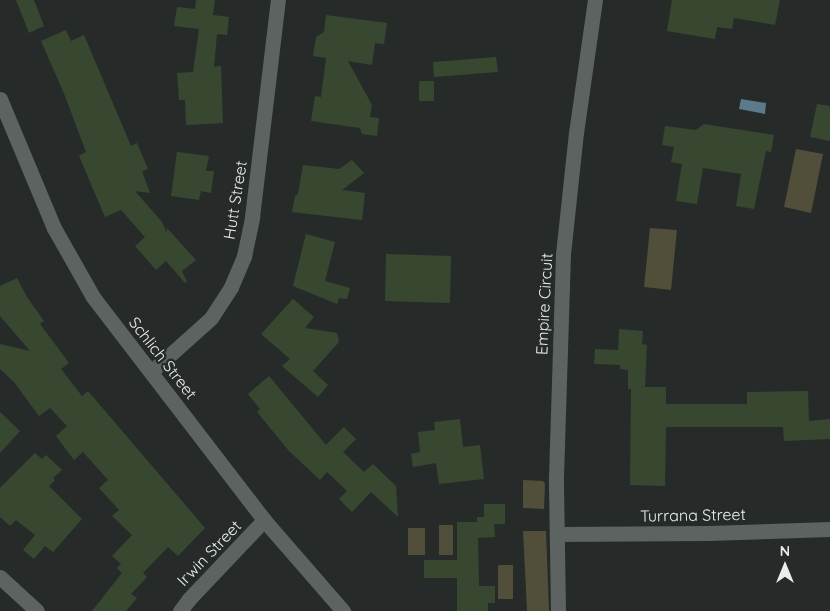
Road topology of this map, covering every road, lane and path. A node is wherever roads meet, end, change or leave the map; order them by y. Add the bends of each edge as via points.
1 (278, 0) edge
2 (595, 0) edge
3 (0, 99) edge
4 (152, 371) junction
5 (264, 520) junction
6 (830, 529) edge
7 (557, 534) junction
8 (0, 576) edge
9 (37, 611) edge
10 (180, 611) edge
11 (343, 611) edge
12 (558, 611) edge

1 - 4 street, Hutt Street via 252,217 244,256 211,318
2 - 7 street, Empire Circuit via 576,133 564,254 556,435
3 - 4 street, Schlich Street via 54,228 93,297
4 - 5 street, Schlich Street
5 - 10 street, Irwin Street
5 - 11 street, Schlich Street
6 - 7 street, Turrana Street
7 - 12 street, Empire Circuit
8 - 9 street

